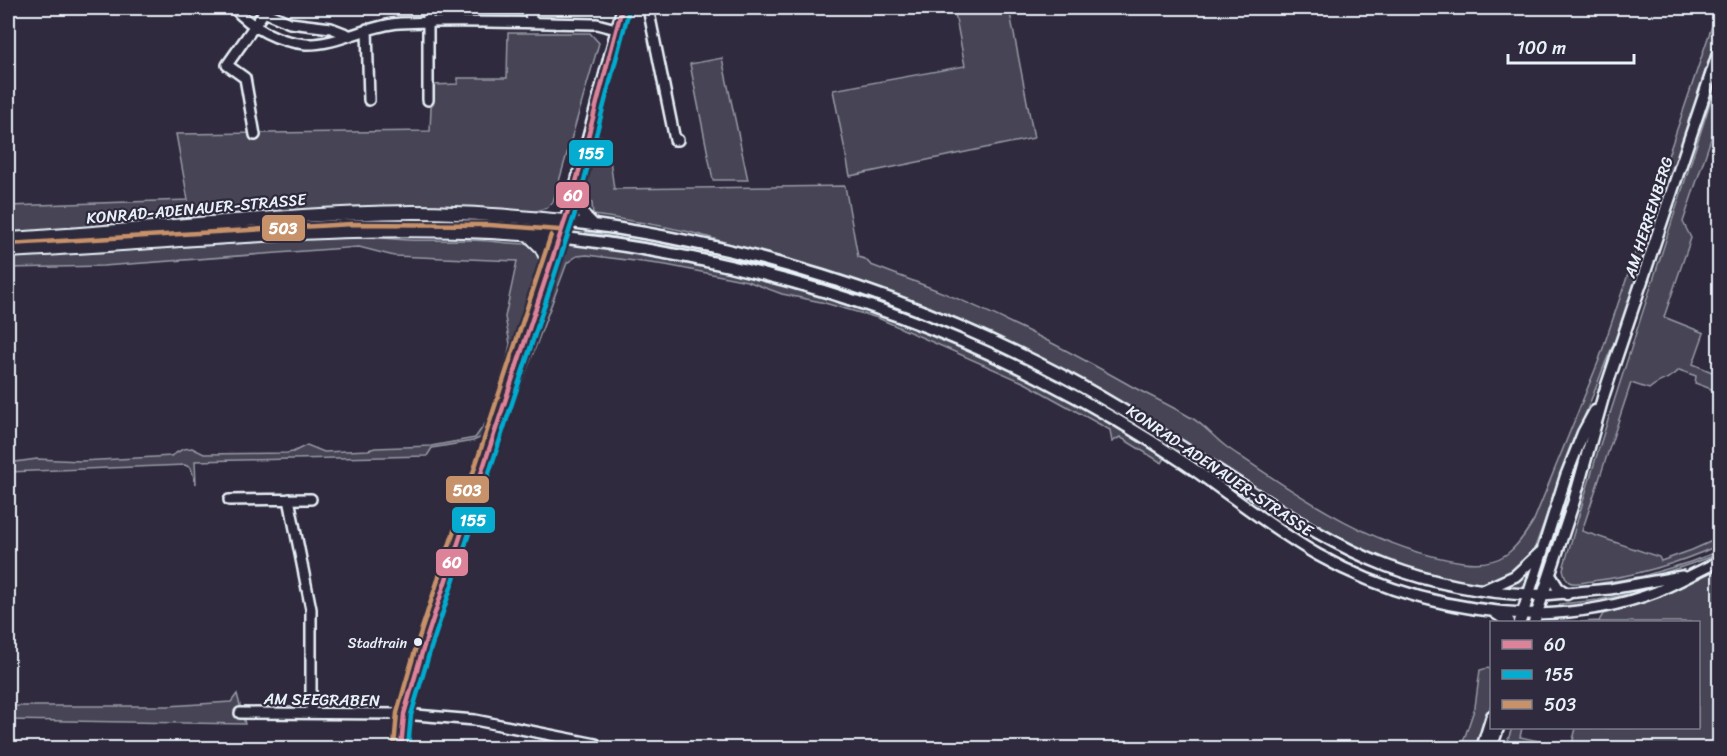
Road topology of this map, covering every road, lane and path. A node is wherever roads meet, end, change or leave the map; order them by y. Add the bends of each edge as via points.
1 (234, 8) edge
2 (428, 8) edge
3 (529, 8) edge
4 (622, 8) edge
5 (648, 8) edge
6 (265, 10) edge
7 (429, 23) junction
8 (532, 23) junction
9 (254, 26) junction
10 (615, 28) junction
11 (367, 29) junction
12 (349, 35) junction
13 (1719, 48) edge
14 (369, 100) dead end
15 (428, 100) dead end
16 (255, 135) dead end
17 (678, 140) dead end
18 (573, 192) junction
19 (564, 221) junction
20 (595, 225) junction
21 (528, 234) junction
22 (558, 237) junction
23 (8, 238) edge
24 (8, 251) edge
25 (549, 264) junction
26 (1604, 394) junction
27 (289, 499) junction
28 (311, 499) dead end
29 (229, 500) dead end
30 (1543, 551) junction
31 (1719, 561) edge
32 (1550, 574) junction
33 (1690, 575) junction
34 (1482, 591) junction
35 (1529, 594) junction
36 (1567, 594) junction
37 (1543, 595) junction
38 (1494, 611) junction
39 (1521, 618) edge
40 (1536, 618) edge
41 (1508, 621) edge
42 (240, 713) dead end
43 (311, 713) junction
44 (404, 714) junction
45 (1490, 720) edge
46 (1498, 729) edge
47 (596, 744) dead end
48 (400, 748) edge
49 (1482, 748) edge
50 (1491, 748) edge

1 - 9 street
2 - 7 street
3 - 8 street
4 - 10 street
5 - 17 street
6 - 9 street
6 - 12 street via 290,23 332,28
7 - 8 street
7 - 11 street
7 - 15 street
8 - 10 street
9 - 12 street via 306,44
9 - 16 street via 227,65 245,78
10 - 18 street
11 - 12 street
11 - 14 street
13 - 26 main road, AM HERRENBERG
18 - 19 street
18 - 20 main road via 580,211
19 - 20 main road, KONRAD-ADENAUER-STRASSE
19 - 22 street
19 - 23 highway, KONRAD-ADENAUER-STRASSE via 457,213 329,215
20 - 34 main road, KONRAD-ADENAUER-STRASSE via 774,261 913,307 1061,375 1343,547 1412,575
21 - 22 highway, KONRAD-ADENAUER-STRASSE
21 - 24 highway, KONRAD-ADENAUER-STRASSE via 334,231
21 - 25 highway via 541,247
22 - 25 street
22 - 38 main road, KONRAD-ADENAUER-STRASSE via 661,252 771,275 932,330 1038,377 1132,429 1285,534 1354,574 1406,594
25 - 44 street
26 - 30 main road, AM HERRENBERG via 1573,457
26 - 32 main road, AM HERRENBERG
27 - 28 street
27 - 29 street
27 - 43 street via 311,609
30 - 34 main road via 1515,576
30 - 35 main road, AM HERRENBERG
31 - 33 street
32 - 36 main road
32 - 37 main road, AM HERRENBERG
33 - 36 street
33 - 40 street via 1659,591 1614,606
34 - 35 main road, KONRAD-ADENAUER-STRASSE
35 - 37 main road, KONRAD-ADENAUER-STRASSE
35 - 39 main road, AM HERRENBERG
36 - 37 street
37 - 40 main road, AM HERRENBERG
38 - 39 main road, KONRAD-ADENAUER-STRASSE
38 - 41 main road
39 - 40 main road, KONRAD-ADENAUER-STRASSE
42 - 43 street, AM SEEGRABEN
43 - 44 street, AM SEEGRABEN
44 - 47 street via 475,720
44 - 48 street
45 - 49 main road
46 - 50 main road

